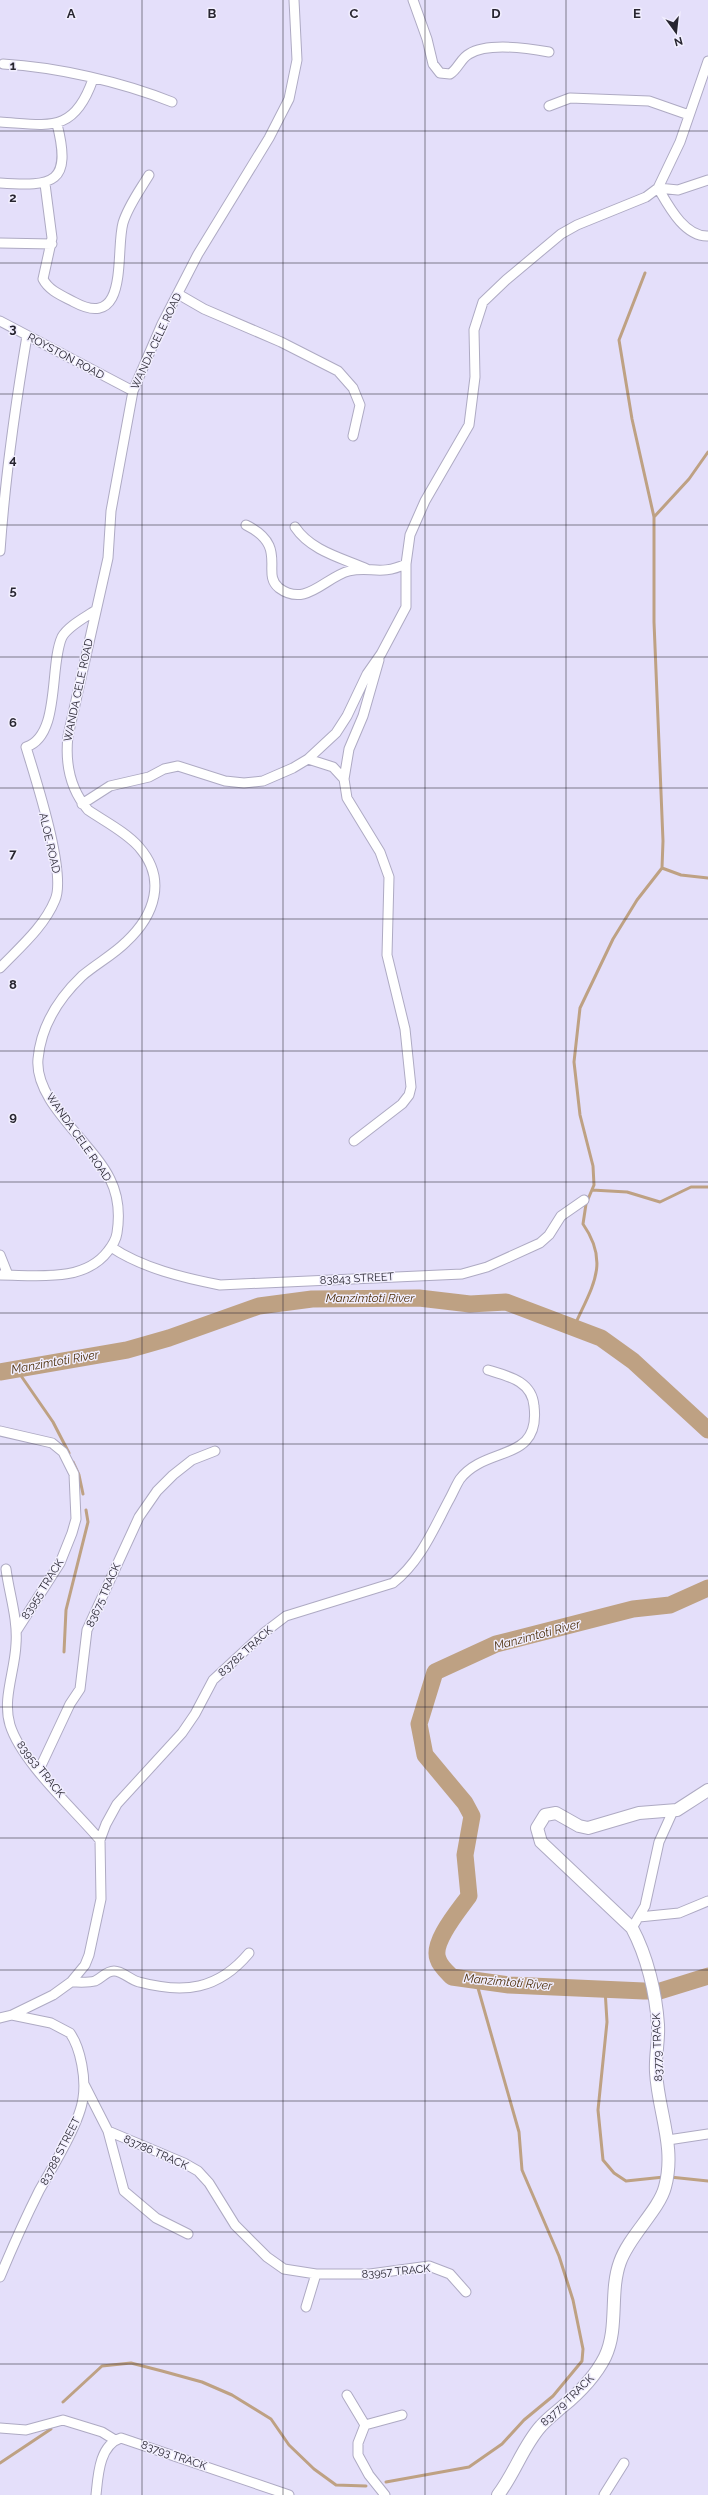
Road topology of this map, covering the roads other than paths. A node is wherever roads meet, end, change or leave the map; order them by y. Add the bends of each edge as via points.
1 (294, 0) edge
2 (412, 0) edge
3 (549, 52) dead end
4 (708, 61) edge
5 (3, 64) dead end
6 (93, 79) junction
7 (172, 102) dead end
8 (549, 106) dead end
9 (689, 115) junction
10 (0, 122) edge
11 (57, 124) junction
12 (150, 175) dead end
13 (708, 180) edge
14 (0, 183) edge
15 (46, 184) junction
16 (658, 188) junction
17 (708, 236) edge
18 (0, 243) edge
19 (52, 244) junction
20 (178, 294) junction
21 (0, 321) edge
22 (27, 336) junction
23 (133, 391) junction
24 (353, 436) dead end
25 (246, 525) dead end
26 (295, 527) dead end
27 (0, 551) edge
28 (406, 564) junction
29 (372, 571) junction
30 (96, 610) junction
31 (381, 654) junction
32 (308, 759) junction
33 (344, 779) junction
34 (82, 804) junction
35 (0, 968) edge
36 (354, 1141) dead end
37 (584, 1200) dead end
38 (111, 1247) junction
39 (0, 1255) edge
40 (4, 1275) edge
41 (488, 1370) dead end
42 (0, 1431) edge
43 (215, 1451) dead end
44 (6, 1569) dead end
45 (16, 1630) junction
46 (39, 1770) junction
47 (708, 1790) edge
48 (673, 1811) junction
49 (100, 1840) junction
50 (708, 1901) edge
51 (639, 1917) junction
52 (632, 1928) junction
53 (249, 1953) dead end
54 (71, 1982) junction
55 (12, 2015) junction
56 (0, 2018) edge
57 (84, 2084) junction
58 (108, 2131) junction
59 (708, 2134) edge
60 (668, 2140) junction
61 (188, 2234) dead end
62 (316, 2274) junction
63 (0, 2277) edge
64 (466, 2292) dead end
65 (306, 2307) dead end
66 (347, 2394) dead end
67 (402, 2415) dead end
68 (365, 2425) junction
69 (0, 2428) edge
70 (115, 2440) junction
71 (624, 2463) dead end
72 (96, 2495) edge
73 (289, 2495) edge
74 (384, 2495) edge
75 (498, 2495) edge
76 (604, 2495) edge

1 - 20 street, WANDA CELE ROAD via 297,60 289,100 198,254
2 - 3 street via 428,38 433,64 443,74 453,72 468,54 485,48 519,48
4 - 9 street
5 - 6 street via 42,66
6 - 7 street via 154,94
6 - 11 street via 76,111
8 - 9 street via 570,98 649,101
9 - 16 street via 680,142
10 - 11 street
11 - 15 street via 63,157 57,175
12 - 19 street via 123,221 117,292 110,301 101,307 90,308 46,286 43,279
13 - 16 street via 678,190
14 - 15 street
15 - 19 street
16 - 17 street via 670,210 679,220 697,234
16 - 28 street via 646,197 576,224 506,280 483,302 474,330 476,377 470,425 422,507 410,535
18 - 19 street
20 - 23 street, WANDA CELE ROAD
20 - 24 street via 204,309 282,342 338,371 354,388 360,405
21 - 22 street, ROYSTON ROAD
22 - 23 street, ROYSTON ROAD
22 - 27 street via 2,505
23 - 30 street, WANDA CELE ROAD via 111,511 108,558
25 - 29 street via 260,532 269,543 274,582 286,591 305,594 349,571
26 - 29 street via 312,545
28 - 29 street via 388,571
28 - 31 street via 406,607
30 - 34 street, WANDA CELE ROAD via 71,715 66,754 70,776
30 - 35 street, ALOE ROAD via 63,636 51,703 42,736 36,744 26,746 58,864 59,887 56,899 41,923
31 - 32 street via 366,674 347,716 336,733
31 - 33 street via 365,710 348,750
32 - 33 street via 333,767
32 - 34 street via 270,778 244,784 215,779 178,766 172,767 149,777 110,786
33 - 36 street via 347,798 380,852 389,877 388,955 405,1029 411,1087 402,1104
34 - 38 street, WANDA CELE ROAD via 138,845 151,862 156,882 154,898 146,921 126,942 82,976 49,1017 43,1032 38,1061 41,1081 52,1101 110,1178 117,1197 120,1217 116,1238
37 - 38 street, 83843 STREET via 561,1216 540,1244 487,1267 462,1274 220,1285 201,1282 145,1264
38 - 40 street, WANDA CELE ROAD via 96,1264 76,1272 58,1275
39 - 40 street
41 - 49 street, 83782 TRACK via 513,1379 530,1391 534,1398 535,1420 528,1441 515,1450 487,1459 468,1470 459,1481 418,1558 393,1583 286,1616 219,1674 182,1732 117,1804
42 - 45 street, 83955 TRACK via 52,1442 69,1462 74,1474 76,1495 76,1519 66,1550
43 - 46 street, 83675 TRACK via 192,1460 172,1475 139,1516 87,1630 80,1689 70,1704
44 - 45 street, 83953 TRACK
45 - 46 street, 83953 TRACK via 8,1714 10,1726 21,1747
46 - 49 street, 83953 TRACK
47 - 48 street, 83779 TRACK via 685,1807
48 - 51 street via 659,1842 647,1896
48 - 52 street, 83779 TRACK via 639,1814 588,1828 556,1812 545,1815 537,1828 541,1842
49 - 54 street, 83782 TRACK via 101,1899 89,1955
50 - 51 street via 679,1913
51 - 52 street
52 - 60 street, 83779 TRACK via 640,1942 652,1988 658,2025 656,2072
53 - 54 street via 229,1974 190,1988 171,1988 140,1982 115,1971 95,1981
54 - 55 street, 83782 TRACK via 53,1995
55 - 56 street, 83782 TRACK
55 - 57 street, 83788 STREET via 51,2023 70,2033
57 - 58 street
57 - 63 street, 83788 STREET via 83,2098 76,2120 26,2217
58 - 61 street via 124,2191 156,2218
58 - 62 street, 83786 TRACK via 198,2171 217,2194 235,2224 267,2257 284,2269
59 - 60 street
60 - 75 street, 83779 TRACK via 668,2171 665,2186 620,2262 615,2284 611,2340 604,2359 585,2386 542,2424 529,2441 518,2466
62 - 64 street, 83957 TRACK via 370,2274 429,2266 450,2274
62 - 65 street
66 - 68 street
67 - 68 street
68 - 74 street via 358,2443 358,2454
69 - 70 street via 26,2430 63,2420 102,2432
70 - 72 street via 104,2452
70 - 73 street, 83793 TRACK via 129,2440
71 - 76 street

